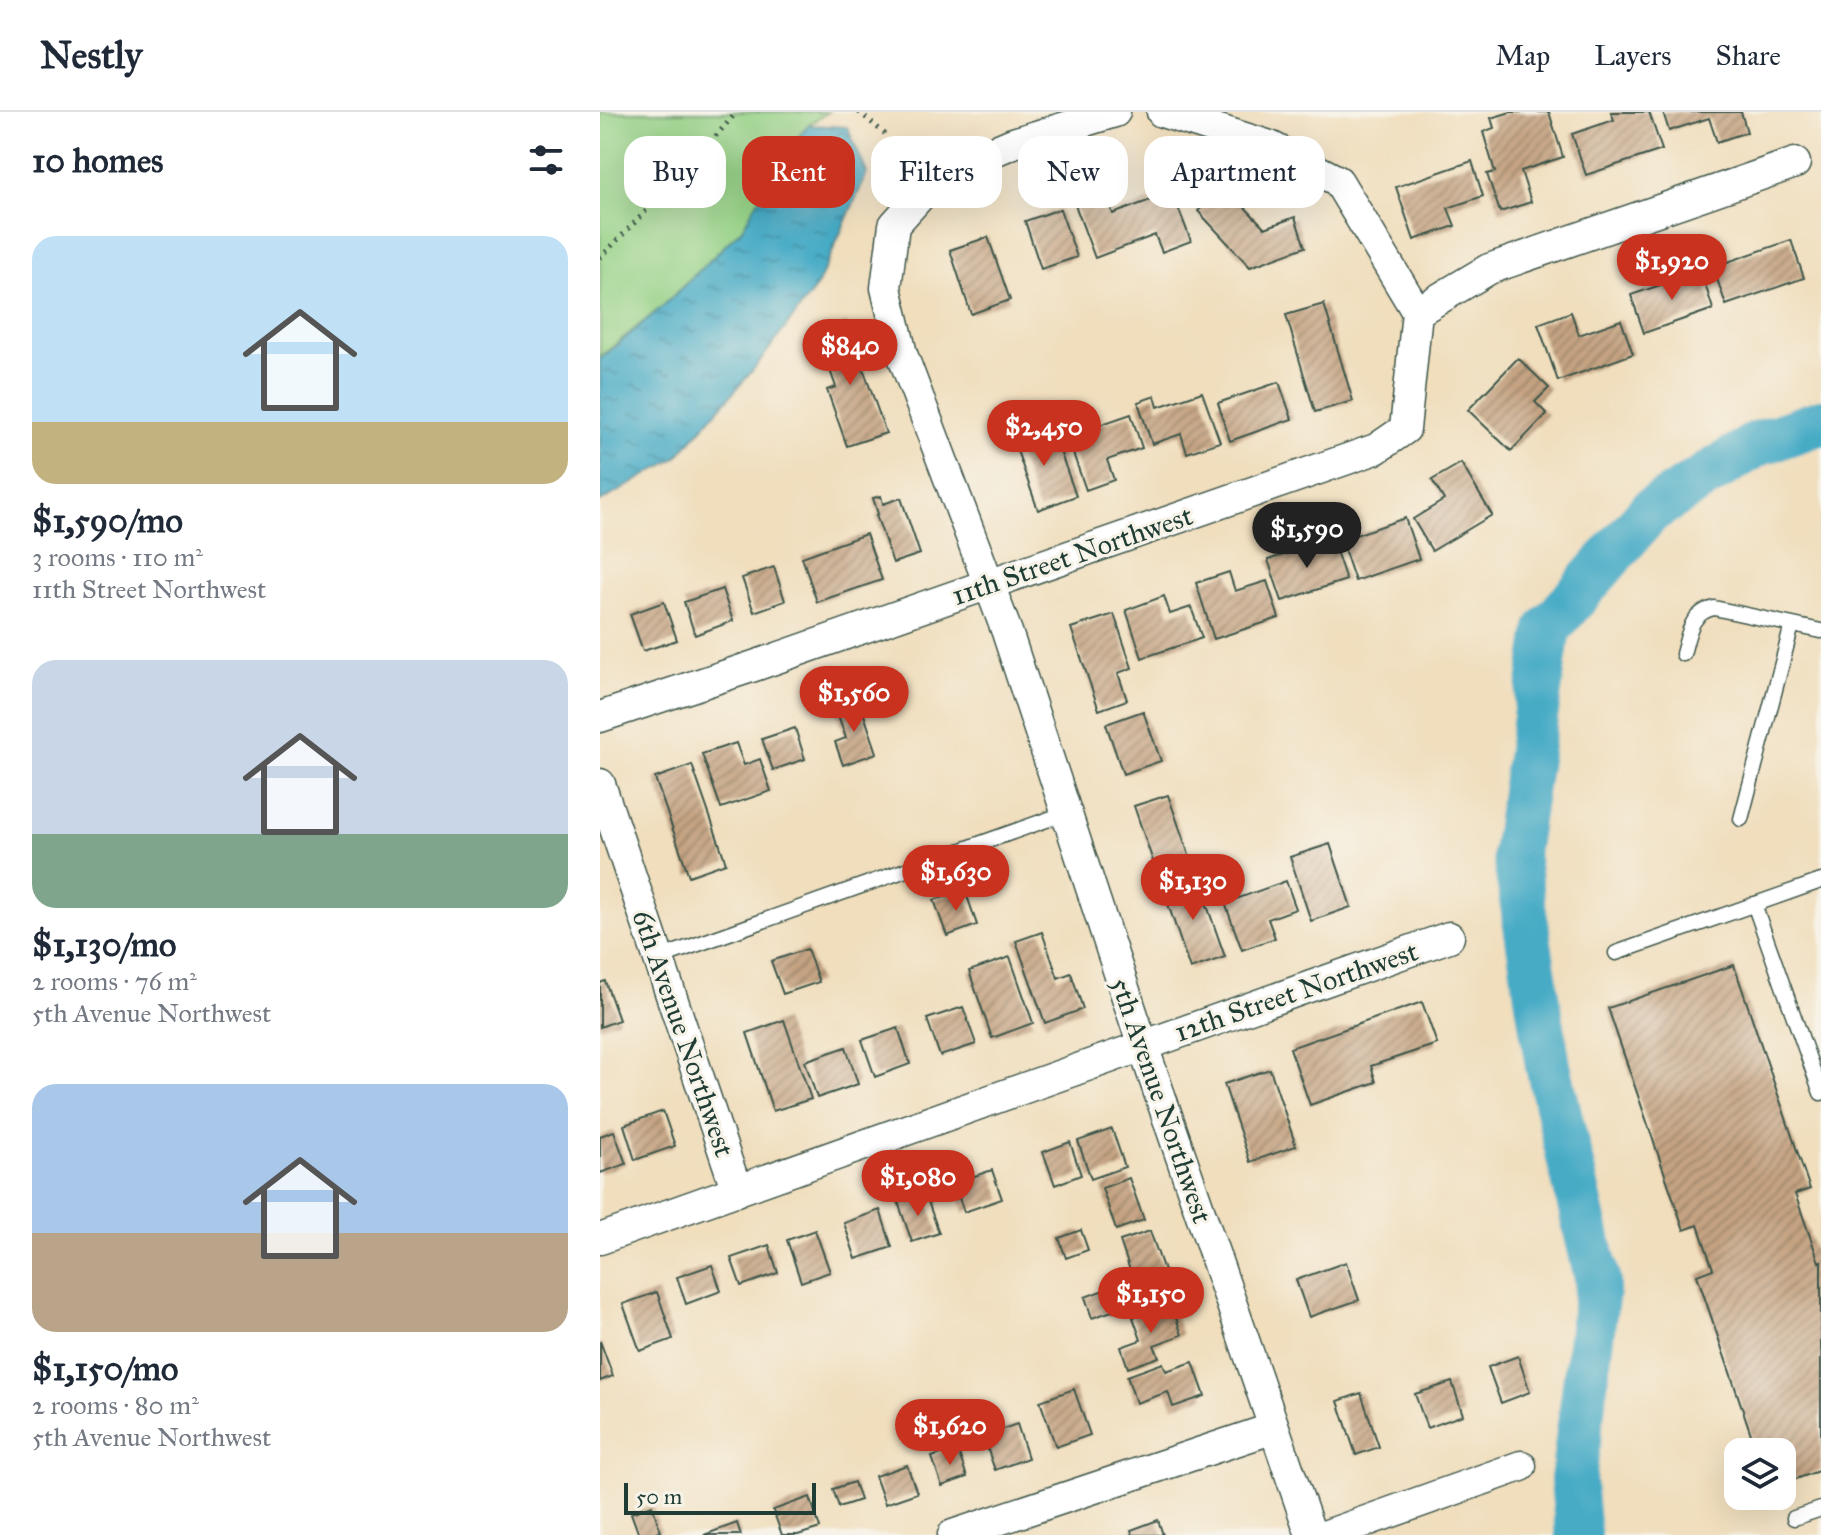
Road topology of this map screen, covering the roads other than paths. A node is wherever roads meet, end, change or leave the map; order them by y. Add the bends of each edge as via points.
1 (1115, 112) edge
2 (1162, 112) edge
3 (1795, 163) dead end
4 (1417, 312) junction
5 (989, 584) junction
6 (1792, 625) junction
7 (1821, 631) edge
8 (1683, 654) dead end
9 (600, 717) edge
10 (600, 784) edge
11 (1066, 813) junction
12 (1741, 819) dead end
13 (1821, 881) edge
14 (1754, 904) junction
15 (1449, 937) dead end
16 (1616, 953) dead end
17 (659, 958) junction
18 (1143, 1046) junction
19 (1821, 1093) edge
20 (737, 1191) junction
21 (600, 1239) edge
22 (1274, 1428) junction
23 (1521, 1466) dead end
24 (1821, 1509) edge
25 (1794, 1518) dead end
26 (953, 1535) edge
27 (1311, 1535) edge
28 (1327, 1535) edge

1 - 5 street, 5th Avenue Northwest via 1013,143 940,174 894,225 886,288 902,354
2 - 4 street via 1270,146 1338,181
3 - 4 street via 1489,269
4 - 5 street, 11th Street Northwest via 1405,429 1376,449
5 - 9 street, 11th Street Northwest
5 - 11 street, 5th Avenue Northwest
6 - 7 lane
6 - 8 lane via 1703,610 1694,617
6 - 12 lane
10 - 17 street, 6th Avenue Northwest
11 - 17 lane
11 - 18 street, 5th Avenue Northwest
13 - 14 lane
14 - 16 lane
14 - 19 lane
15 - 18 street, 12th Street Northwest
17 - 20 street, 6th Avenue Northwest
18 - 20 street, 12th Street Northwest
18 - 22 street, 5th Avenue Northwest
20 - 21 street, 12th Street Northwest
22 - 26 street
22 - 27 street, 5th Avenue Northwest
23 - 28 street
24 - 25 lane

